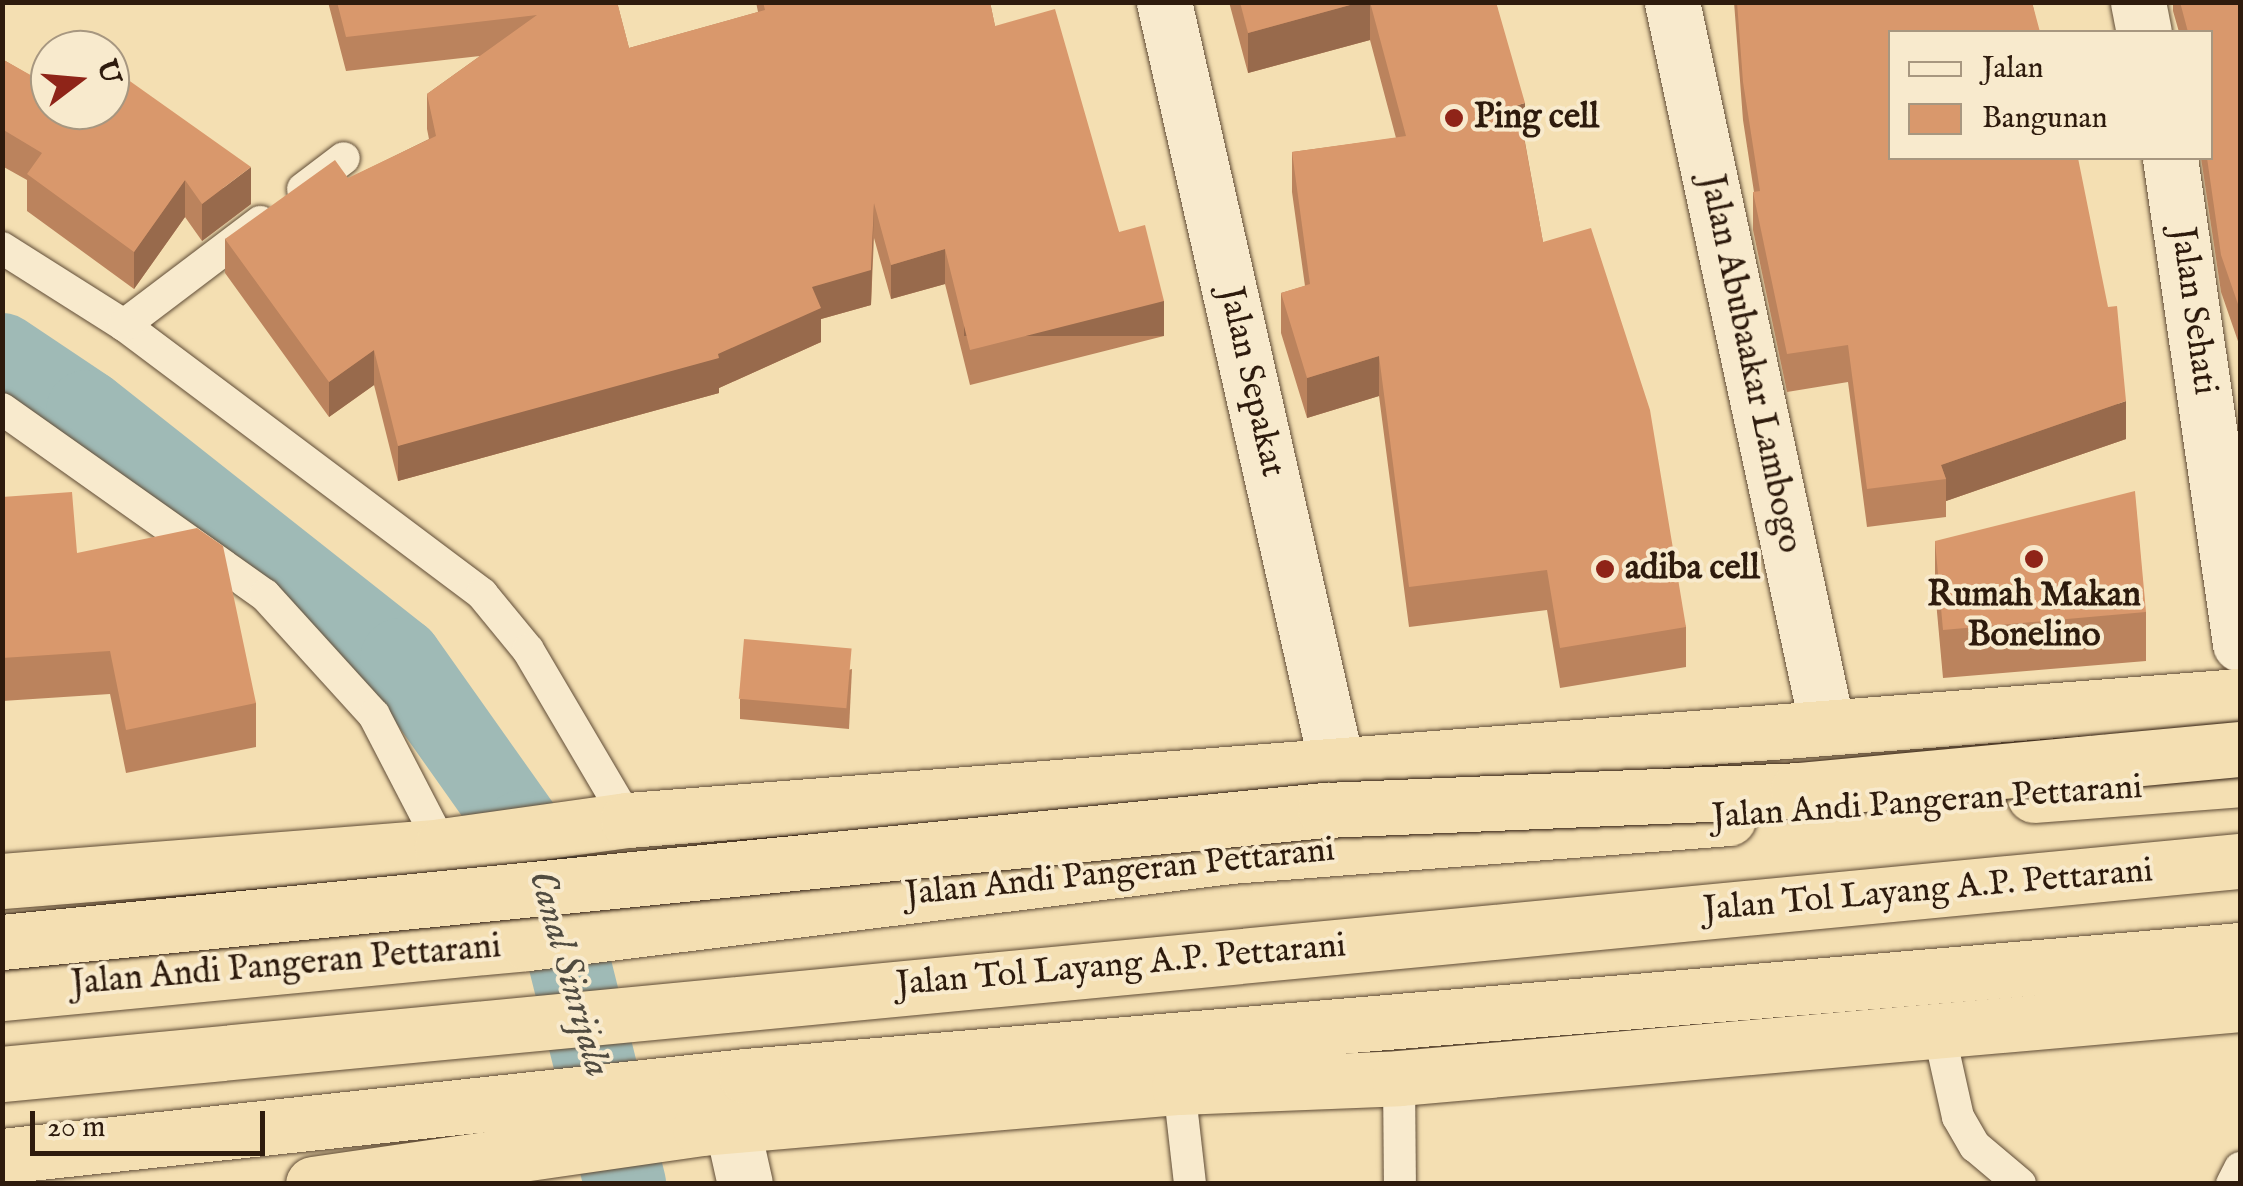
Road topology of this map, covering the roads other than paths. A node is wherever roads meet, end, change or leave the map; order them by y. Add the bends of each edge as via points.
1 (1164, 2) edge
2 (1672, 2) edge
3 (2138, 2) edge
4 (2144, 30) edge
5 (344, 158) dead end
6 (2170, 160) edge
7 (2, 248) edge
8 (124, 325) junction
9 (2, 409) edge
10 (2240, 644) edge
11 (2240, 696) edge
12 (1828, 726) junction
13 (2240, 749) edge
14 (1336, 762) junction
15 (1226, 774) junction
16 (2240, 779) edge
17 (621, 821) junction
18 (448, 845) junction
19 (1230, 856) junction
20 (2240, 862) edge
21 (2, 881) edge
22 (642, 928) junction
23 (2, 942) edge
24 (474, 949) junction
25 (2240, 950) edge
26 (2, 993) edge
27 (2240, 1004) edge
28 (1939, 1032) junction
29 (2, 1074) edge
30 (1399, 1078) junction
31 (1179, 1087) junction
32 (716, 1127) junction
33 (2, 1156) edge
34 (2240, 1168) edge
35 (436, 1172) edge
36 (347, 1181) edge
37 (745, 1184) edge
38 (1190, 1184) edge
39 (1400, 1184) edge
40 (2020, 1184) edge
41 (2232, 1184) edge

1 - 14 street, Jalan Sepakat
2 - 12 street, Jalan Abubaakar Lambogo
3 - 4 street
5 - 8 lane
6 - 10 street, Jalan Sehati
7 - 8 lane
8 - 17 lane via 482,594 528,650
9 - 18 lane via 265,595 374,716
11 - 12 highway
12 - 14 highway
13 - 23 highway, bridge via 1798,790 1324,810
14 - 15 highway
15 - 17 highway
15 - 19 highway
16 - 19 highway, Jalan Andi Pangeran Pettarani
17 - 18 highway
17 - 22 street
18 - 21 highway
18 - 24 street
19 - 22 highway, Jalan Andi Pangeran Pettarani
20 - 29 highway, Jalan Tol Layang A.P. Pettarani
22 - 24 highway, Jalan Andi Pangeran Pettarani
24 - 26 highway, Jalan Andi Pangeran Pettarani
25 - 33 highway via 746,1076
27 - 28 highway
28 - 30 highway
28 - 40 lane via 1958,1117 1975,1146
30 - 31 highway
30 - 39 lane
31 - 32 highway
31 - 38 lane
32 - 35 highway
32 - 37 street
34 - 41 lane
35 - 36 highway

